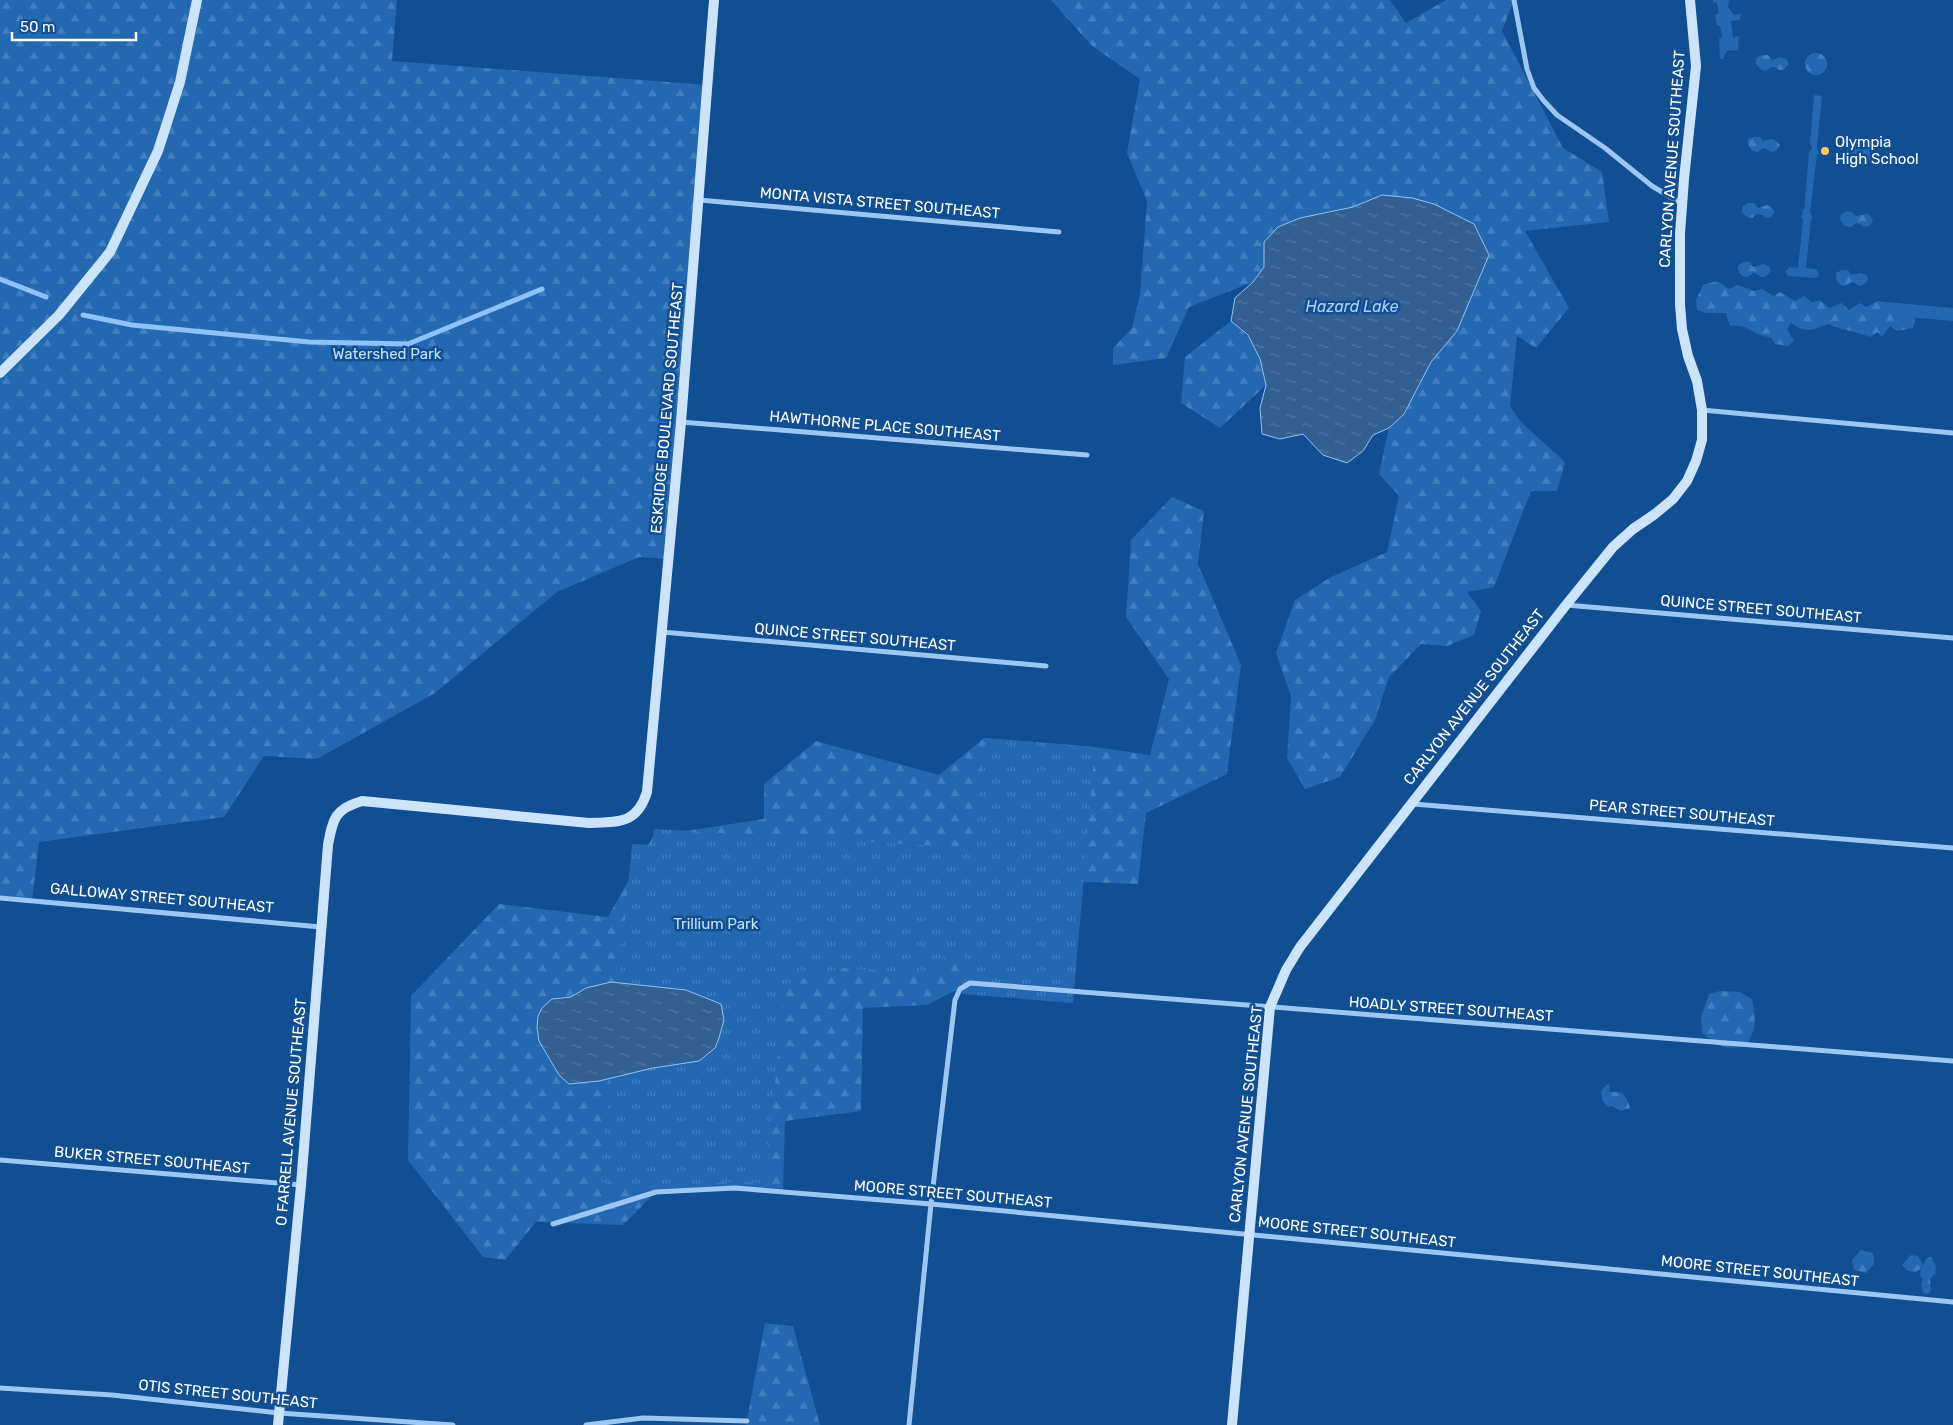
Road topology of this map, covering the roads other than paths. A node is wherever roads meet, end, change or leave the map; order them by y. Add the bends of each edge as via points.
1 (197, 0) edge
2 (714, 0) edge
3 (1514, 0) edge
4 (1690, 0) edge
5 (699, 200) junction
6 (1682, 205) junction
7 (1059, 232) dead end
8 (0, 373) edge
9 (1702, 410) junction
10 (681, 422) junction
11 (1953, 433) edge
12 (1087, 455) dead end
13 (1566, 605) junction
14 (662, 632) junction
15 (1953, 638) edge
16 (1046, 666) dead end
17 (1410, 804) junction
18 (345, 806) joint
19 (1953, 848) edge
20 (0, 898) edge
21 (321, 927) junction
22 (1270, 1007) junction
23 (1953, 1061) edge
24 (0, 1160) edge
25 (301, 1185) junction
26 (931, 1204) junction
27 (552, 1224) dead end
28 (1249, 1234) junction
29 (1953, 1302) edge
30 (0, 1388) edge
31 (280, 1413) junction
32 (747, 1421) dead end
33 (278, 1425) edge
34 (453, 1425) edge
35 (586, 1425) edge
36 (909, 1425) edge
37 (1232, 1425) edge

1 - 8 street via 180,82 158,151 110,252 59,315
2 - 5 street, ESKRIDGE BOULEVARD SOUTHEAST
3 - 6 street via 1527,69 1534,88 1544,101 1652,186
4 - 6 street, CARLYON AVENUE SOUTHEAST via 1696,66
5 - 7 street, MONTA VISTA STREET SOUTHEAST
5 - 10 street, ESKRIDGE BOULEVARD SOUTHEAST
6 - 9 street, CARLYON AVENUE SOUTHEAST via 1682,329
9 - 11 street
9 - 13 street, CARLYON AVENUE SOUTHEAST via 1702,440 1687,481 1667,504 1613,547
10 - 12 street, HAWTHORNE PLACE SOUTHEAST
10 - 14 street, ESKRIDGE BOULEVARD SOUTHEAST
13 - 15 street, QUINCE STREET SOUTHEAST
13 - 17 street, CARLYON AVENUE SOUTHEAST
14 - 16 street, QUINCE STREET SOUTHEAST
14 - 18 street, ESKRIDGE BOULEVARD SOUTHEAST via 650,777 643,805 626,820 589,823 362,801
17 - 19 street, PEAR STREET SOUTHEAST
17 - 22 street, CARLYON AVENUE SOUTHEAST via 1300,946
18 - 21 street, O FARRELL AVENUE SOUTHEAST via 331,829
20 - 21 street, GALLOWAY STREET SOUTHEAST
21 - 25 street, O FARRELL AVENUE SOUTHEAST
22 - 23 street, HOADLY STREET SOUTHEAST
22 - 26 street, HOADLY STREET SOUTHEAST via 970,983 960,989 954,1000
22 - 28 street, CARLYON AVENUE SOUTHEAST
24 - 25 street, BUKER STREET SOUTHEAST
25 - 31 street, O FARRELL AVENUE SOUTHEAST
26 - 27 street, MOORE STREET SOUTHEAST via 735,1188 656,1192
26 - 28 street, MOORE STREET SOUTHEAST
26 - 36 street
28 - 29 street, MOORE STREET SOUTHEAST
28 - 37 street, CARLYON AVENUE SOUTHEAST
30 - 31 street, OTIS STREET SOUTHEAST via 112,1395
31 - 33 street, O FARRELL AVENUE SOUTHEAST
31 - 34 street, OTIS STREET SOUTHEAST
32 - 35 street via 643,1418

